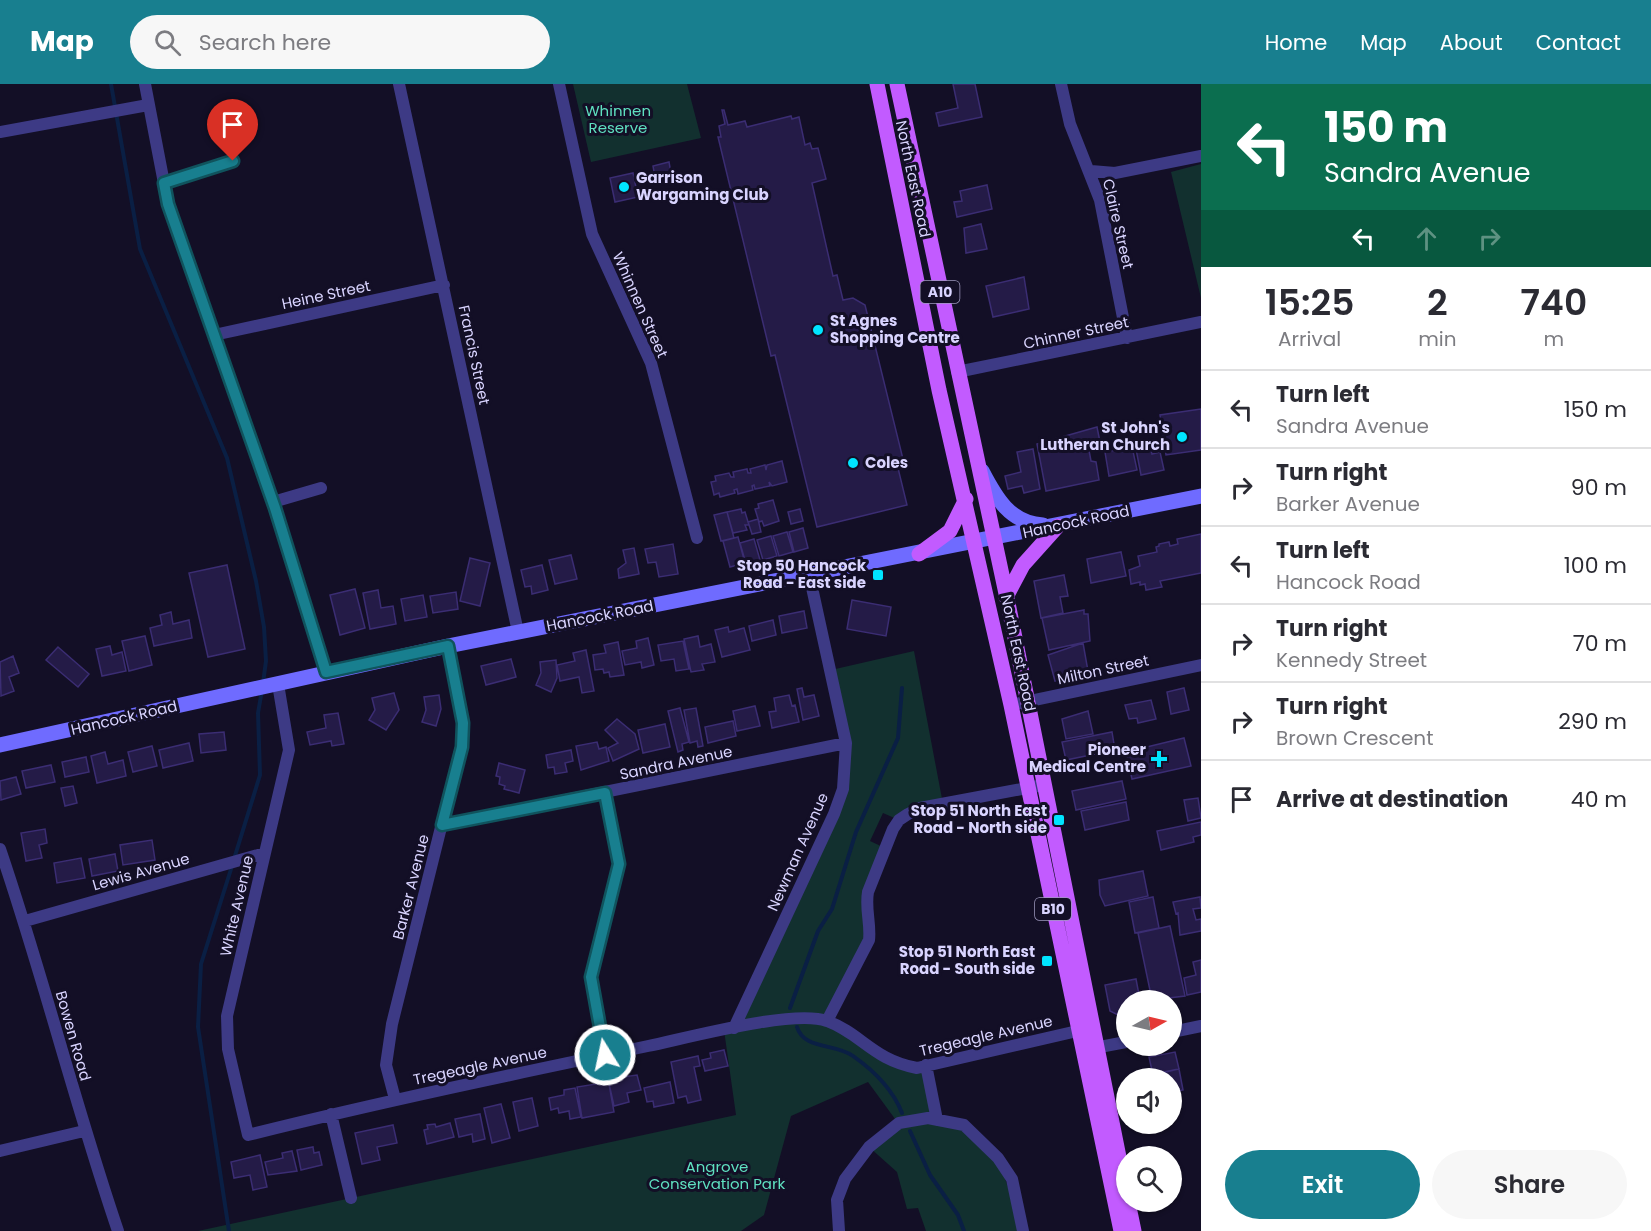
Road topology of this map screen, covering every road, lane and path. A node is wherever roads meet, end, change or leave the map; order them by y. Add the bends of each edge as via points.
1 (145, 84) edge
2 (399, 84) edge
3 (559, 84) edge
4 (877, 84) edge
5 (897, 84) edge
6 (1062, 84) edge
7 (148, 105) junction
8 (0, 132) edge
9 (1201, 156) edge
10 (233, 161) dead end
11 (1091, 171) junction
12 (164, 183) junction
13 (919, 194) junction
14 (910, 253) junction
15 (444, 285) junction
16 (1201, 322) edge
17 (214, 335) junction
18 (1127, 338) junction
19 (957, 372) junction
20 (976, 460) junction
21 (321, 488) dead end
22 (1201, 496) edge
23 (966, 499) junction
24 (273, 502) junction
25 (1058, 526) junction
26 (697, 538) dead end
27 (994, 539) junction
28 (975, 543) junction
29 (919, 554) junction
30 (809, 574) junction
31 (1006, 597) junction
32 (518, 632) junction
33 (448, 646) junction
34 (1201, 665) edge
35 (326, 672) junction
36 (274, 685) junction
37 (1027, 702) junction
38 (1011, 705) junction
39 (846, 743) junction
40 (0, 745) edge
41 (1036, 786) junction
42 (605, 793) junction
43 (442, 825) junction
44 (0, 849) edge
45 (265, 853) junction
46 (25, 921) junction
47 (827, 1021) junction
48 (1201, 1026) edge
49 (734, 1028) junction
50 (1086, 1029) junction
51 (1182, 1030) edge
52 (1116, 1043) edge
53 (1090, 1049) junction
54 (605, 1055) junction
55 (926, 1065) junction
56 (395, 1099) junction
57 (331, 1114) junction
58 (937, 1120) junction
59 (84, 1131) junction
60 (248, 1135) joint
61 (0, 1151) edge
62 (1116, 1152) edge
63 (351, 1198) dead end
64 (1130, 1212) edge
65 (118, 1231) edge
66 (839, 1231) edge
67 (1023, 1231) edge
68 (1121, 1231) edge
69 (1134, 1231) edge

1 - 7 street
2 - 15 street, Francis Street
3 - 26 street, Whinnen Street via 592,234 651,363
4 - 14 main road, North East Road / A10
5 - 13 main road, North East Road / A10
6 - 11 street, Claire Street via 1070,124
7 - 8 street
7 - 12 street
9 - 11 street via 1115,173
10 - 12 street
11 - 18 street, Claire Street
12 - 17 street
13 - 14 main road via 917,246
13 - 19 main road, North East Road / A10
14 - 23 main road, North East Road / A10
15 - 17 street, Heine Street
15 - 32 street, Francis Street
16 - 18 street, Chinner Street
17 - 24 street
18 - 19 street, Chinner Street
19 - 20 main road, North East Road / A10
20 - 25 main road via 995,496 1012,515 1030,524
20 - 27 main road, North East Road / A10
21 - 24 street
22 - 25 main road, Hancock Road
23 - 28 main road, North East Road / A10
23 - 29 main road via 950,531
24 - 35 street
25 - 27 main road, Hancock Road
25 - 31 main road via 1023,565
27 - 28 main road, Hancock Road
27 - 31 main road, North East Road / B10
28 - 29 main road, Hancock Road
28 - 38 main road, North East Road / B10
29 - 30 main road, Hancock Road
30 - 32 main road, Hancock Road
30 - 39 street, Newman Avenue
31 - 37 main road, North East Road / B10
32 - 33 main road, Hancock Road
33 - 35 main road, Hancock Road
33 - 43 street, Barker Avenue via 463,723 462,747
34 - 37 street, Milton Street
35 - 36 main road, Hancock Road
36 - 40 main road, Hancock Road
36 - 45 street, White Avenue via 289,750
37 - 38 street, Milton Street
37 - 41 main road, North East Road / B10
38 - 41 main road, North East Road / B10
39 - 42 street, Sandra Avenue
39 - 49 street, Newman Avenue via 843,789 834,814
41 - 47 street via 920,808 899,820 866,903 871,927 869,940
41 - 50 main road, North East Road / B10
42 - 43 street, Sandra Avenue
42 - 54 street via 619,864 591,977
43 - 56 street, Barker Avenue via 392,1024 386,1065
44 - 46 street, Bowen Road
45 - 46 street, Lewis Avenue
45 - 60 street, White Avenue via 227,1016 228,1049
46 - 59 street, Bowen Road
47 - 49 street, Tregeagle Avenue via 795,1017
47 - 55 street, Tregeagle Avenue via 892,1062 917,1068
48 - 51 street
49 - 54 street, Tregeagle Avenue
50 - 53 main road, North East Road / B10
50 - 55 street, Tregeagle Avenue
52 - 53 street
53 - 62 main road, North East Road / B10
53 - 68 main road, North East Road / B10
54 - 56 street, Tregeagle Avenue
55 - 58 street
56 - 57 street, Tregeagle Avenue
57 - 60 street, Tregeagle Avenue
57 - 63 street
58 - 66 street via 899,1124 869,1147 845,1179 837,1200
58 - 67 street via 964,1125 999,1158 1012,1179
59 - 61 street
59 - 65 street, Bowen Road
64 - 69 main road

